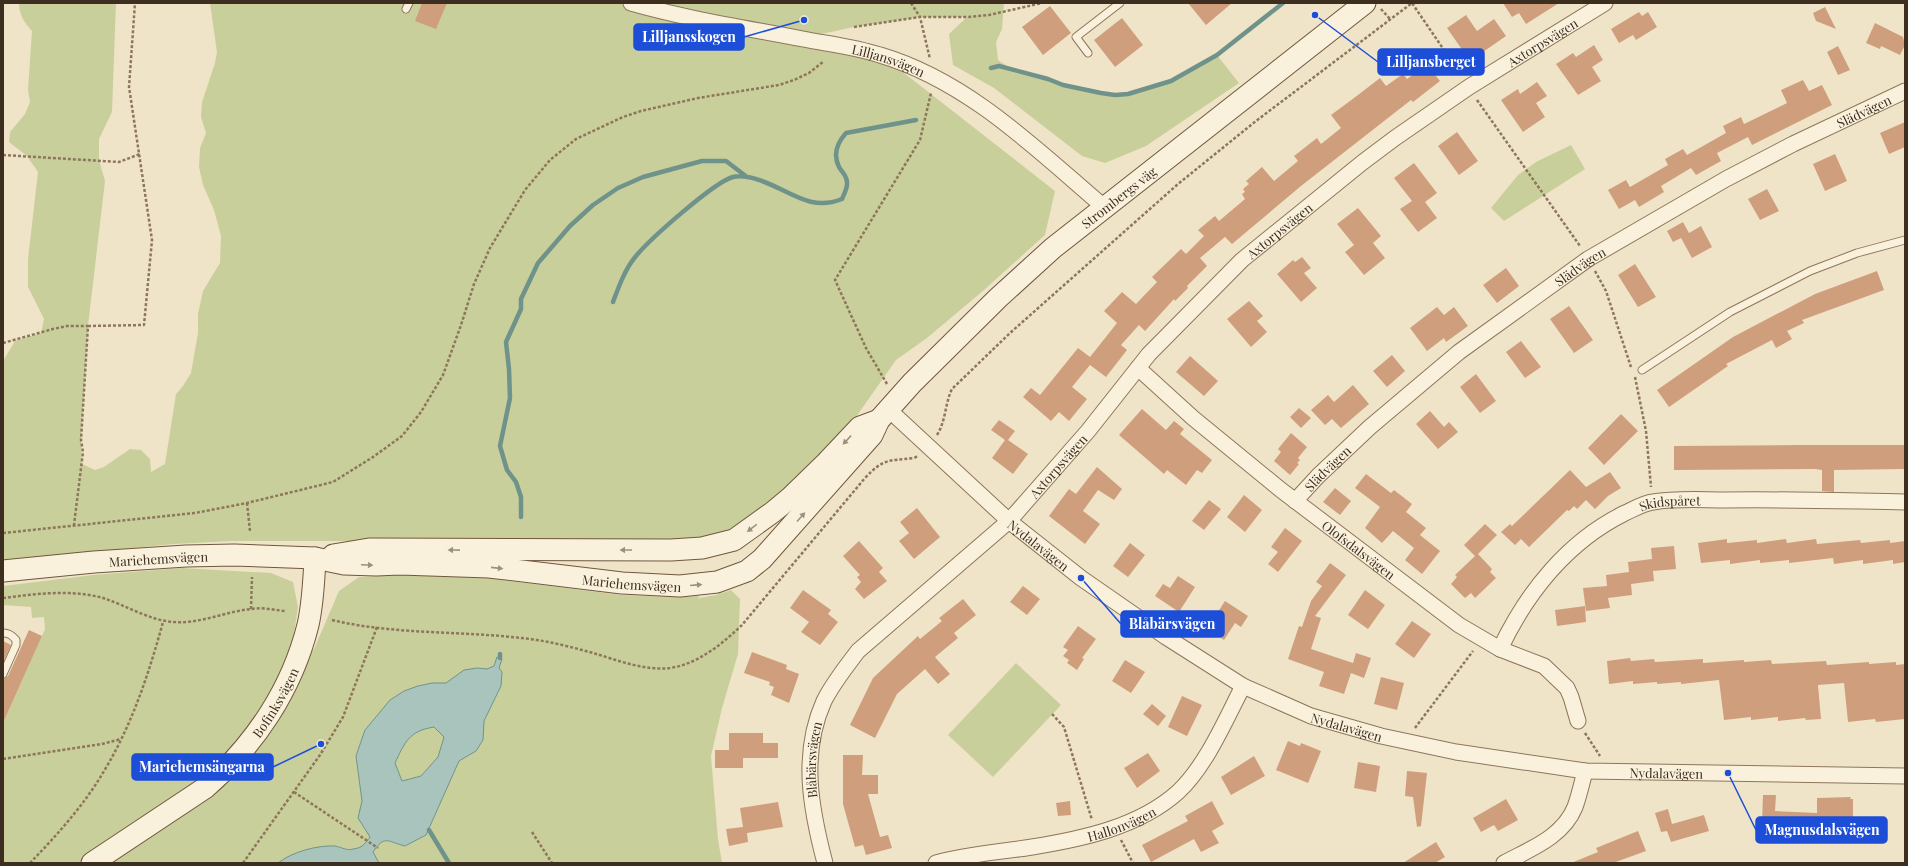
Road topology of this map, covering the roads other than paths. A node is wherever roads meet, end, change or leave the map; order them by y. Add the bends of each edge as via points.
1 (631, 3) edge
2 (1120, 3) edge
3 (1365, 3) edge
4 (1605, 3) edge
5 (1088, 53) dead end
6 (1905, 91) edge
7 (1104, 207) junction
8 (1905, 240) edge
9 (1138, 368) junction
10 (1642, 370) dead end
11 (888, 410) junction
12 (1295, 501) junction
13 (1905, 502) edge
14 (1009, 520) junction
15 (315, 558) junction
16 (3, 571) edge
17 (3, 633) edge
18 (1500, 649) junction
19 (3, 674) edge
20 (1243, 686) junction
21 (1578, 721) road end
22 (1585, 771) junction
23 (1905, 776) edge
24 (92, 863) edge
25 (825, 863) edge
26 (936, 863) edge
27 (1504, 863) edge

1 - 7 street, Lilljansvägen via 880,55 935,77 1006,124
2 - 5 lane via 1076,37
3 - 7 street, Strombergs väg
4 - 9 street, Axtorpsvägen via 1469,87 1363,162 1248,256 1179,322
6 - 12 street, Slädvägen via 1726,179 1588,258 1459,352 1370,427
7 - 11 street, Strombergs väg via 1053,248 998,298
8 - 10 lane via 1856,253 1810,271 1730,312
9 - 12 street, Olofsdalsvägen
9 - 14 street, Axtorpsvägen via 1088,432
11 - 14 street, Nydalavägen
11 -> 15 street, Mariehemsvägen via 860,426 827,462 773,512 734,540 719,544 687,550 369,549
15 -> 11 street, Mariehemsvägen via 344,564 489,567 622,583 680,586 717,582 747,571 766,556 872,435
12 - 18 street, Olofsdalsvägen via 1459,625
13 - 18 street, Skidspåret via 1652,502 1598,528 1568,552 1530,597
14 - 20 street, Nydalavägen via 1107,596
14 - 25 street, Blåbärsvägen via 858,650 825,701 816,722 809,762 814,823
15 - 16 street, Mariehemsvägen via 186,556
15 - 24 street, Bofinksvägen via 308,625 290,679 255,736 205,788
17 - 19 lane via 9,633 16,640 16,645
18 - 21 street, Olofsdalsvägen via 1544,666 1552,673 1572,697
20 - 22 street, Nydalavägen via 1311,716 1380,736 1456,752
20 - 26 street, Hallonvägen via 1216,738 1196,769 1179,791 1151,811 1114,828 1061,843
22 - 23 street, Nydalavägen
22 - 27 street via 1575,806 1566,824 1546,840

